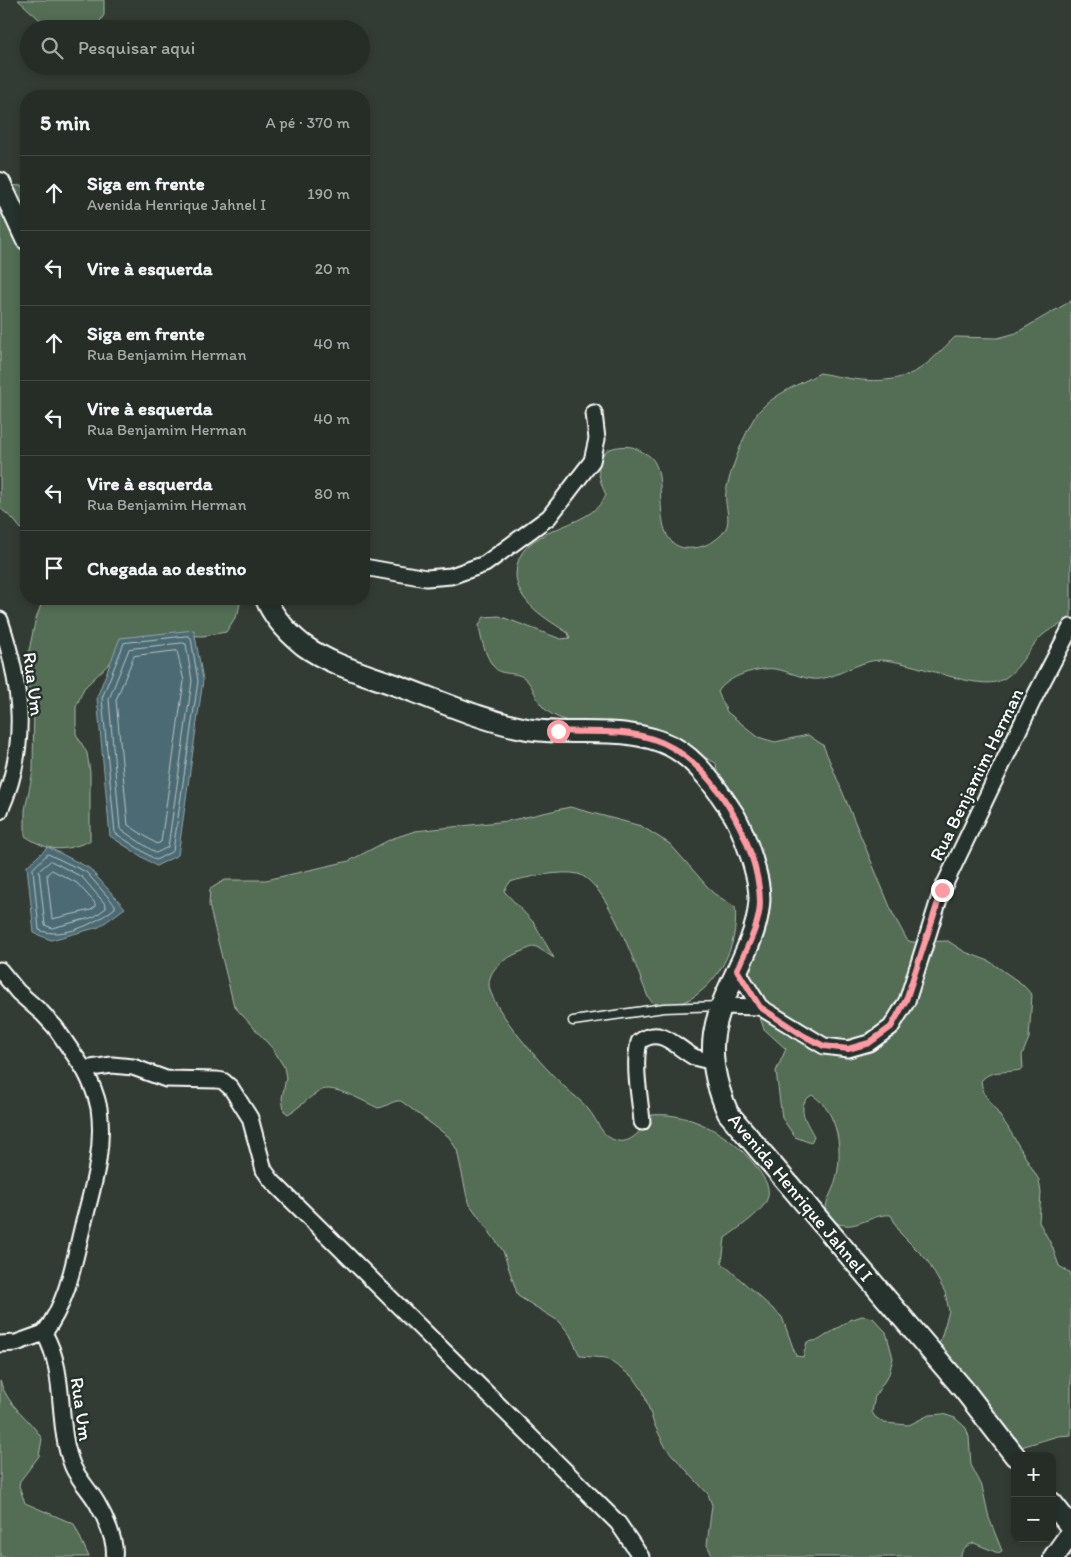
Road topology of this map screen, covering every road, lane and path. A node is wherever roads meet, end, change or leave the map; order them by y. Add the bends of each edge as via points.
1 (0, 183) edge
2 (20, 226) edge
3 (594, 413) dead end
4 (370, 569) edge
5 (268, 605) edge
6 (0, 620) edge
7 (1071, 627) edge
8 (0, 811) edge
9 (0, 970) edge
10 (737, 970) junction
11 (721, 1006) junction
12 (760, 1007) junction
13 (573, 1021) dead end
14 (713, 1062) junction
15 (84, 1069) junction
16 (642, 1122) dead end
17 (44, 1333) junction
18 (0, 1344) edge
19 (1012, 1452) edge
20 (1056, 1508) edge
21 (1071, 1527) edge
22 (1071, 1534) edge
23 (114, 1557) edge
24 (642, 1557) edge
25 (1054, 1557) edge

1 - 2 street
3 - 4 street via 597,439 592,461 549,517 486,564 451,576 426,578
5 - 10 street, Avenida Henrique Jahnel I via 288,632 304,646 333,661 489,720 528,729 627,733 672,747 693,762 736,818 757,876 760,902 757,920
6 - 8 street, Rua Um via 16,675 21,708 12,775
7 - 12 street, Rua Benjamim Herman via 942,890 906,1000 891,1027 869,1043 848,1049 824,1046
9 - 15 street via 55,1028
10 - 11 street, Avenida Henrique Jahnel I
10 - 12 street
11 - 12 street
11 - 13 lane via 656,1009
11 - 14 street, Avenida Henrique Jahnel I via 714,1034
14 - 16 street via 695,1057 663,1036 653,1035 639,1042
14 - 19 street, Avenida Henrique Jahnel I via 718,1090 728,1113 958,1382
15 - 17 street via 95,1088 99,1110 98,1167 66,1295
15 - 24 street via 112,1065 133,1067 166,1079 223,1081 250,1118 264,1170 272,1182 618,1523
17 - 18 street via 16,1343
17 - 23 street, Rua Um via 56,1364 63,1440 74,1469 98,1504 111,1538
20 - 21 street
22 - 25 street

